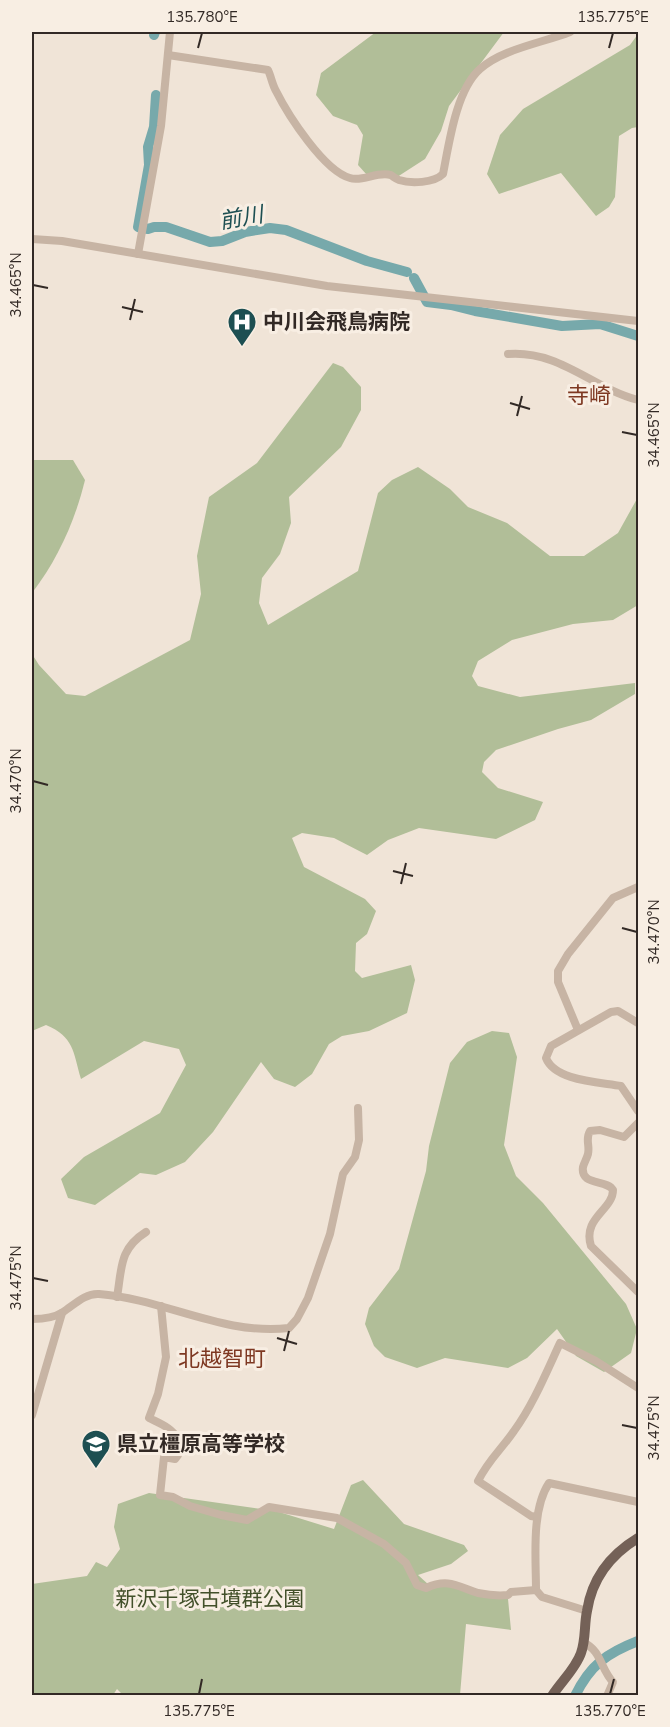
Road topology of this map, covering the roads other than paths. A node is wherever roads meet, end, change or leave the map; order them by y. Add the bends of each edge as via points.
1 (170, 32) edge
2 (570, 32) edge
3 (168, 56) junction
4 (32, 239) edge
5 (138, 254) junction
6 (639, 321) edge
7 (508, 354) dead end
8 (639, 400) edge
9 (639, 887) edge
10 (639, 1023) edge
11 (578, 1030) junction
12 (358, 1108) dead end
13 (639, 1111) edge
14 (639, 1122) edge
15 (146, 1232) dead end
16 (639, 1292) edge
17 (117, 1297) junction
18 (161, 1306) junction
19 (62, 1313) junction
20 (32, 1319) edge
21 (639, 1388) edge
22 (32, 1415) edge
23 (639, 1502) edge
24 (537, 1517) junction
25 (639, 1538) edge
26 (536, 1590) junction
27 (587, 1611) junction
28 (584, 1643) junction
29 (552, 1695) edge
30 (607, 1695) edge

1 - 3 street
2 - 3 street via 521,48 480,68 459,105 443,174 434,180 407,182 383,174 357,179 330,167 284,105 268,70
3 - 5 street via 161,126
4 - 5 street
5 - 6 street via 297,281
7 - 8 street via 531,353
9 - 11 street via 614,898 558,971 558,982
10 - 11 street via 618,1011
11 - 13 street via 551,1046 548,1064 564,1076 621,1086
12 - 18 street via 355,1157 343,1174 330,1234 308,1298 289,1328 231,1325
14 - 16 street via 624,1137 590,1131 583,1175 613,1191 590,1229 591,1246
15 - 17 street via 127,1247
17 - 18 street
17 - 19 street via 97,1293
18 - 26 street via 166,1357 159,1394 149,1418 167,1427 178,1439 174,1444 175,1459 164,1457 160,1495 247,1520 269,1507 337,1518 384,1544 406,1563 417,1585 426,1588 450,1583 493,1596
19 - 20 street
19 - 22 street
21 - 24 street via 596,1360 560,1343 529,1407 478,1481
23 - 24 street via 549,1484
24 - 26 street
25 - 27 main road via 605,1566 595,1582
26 - 27 street via 542,1597
27 - 28 main road
28 - 29 main road via 579,1658
28 - 30 street via 595,1651 613,1682

